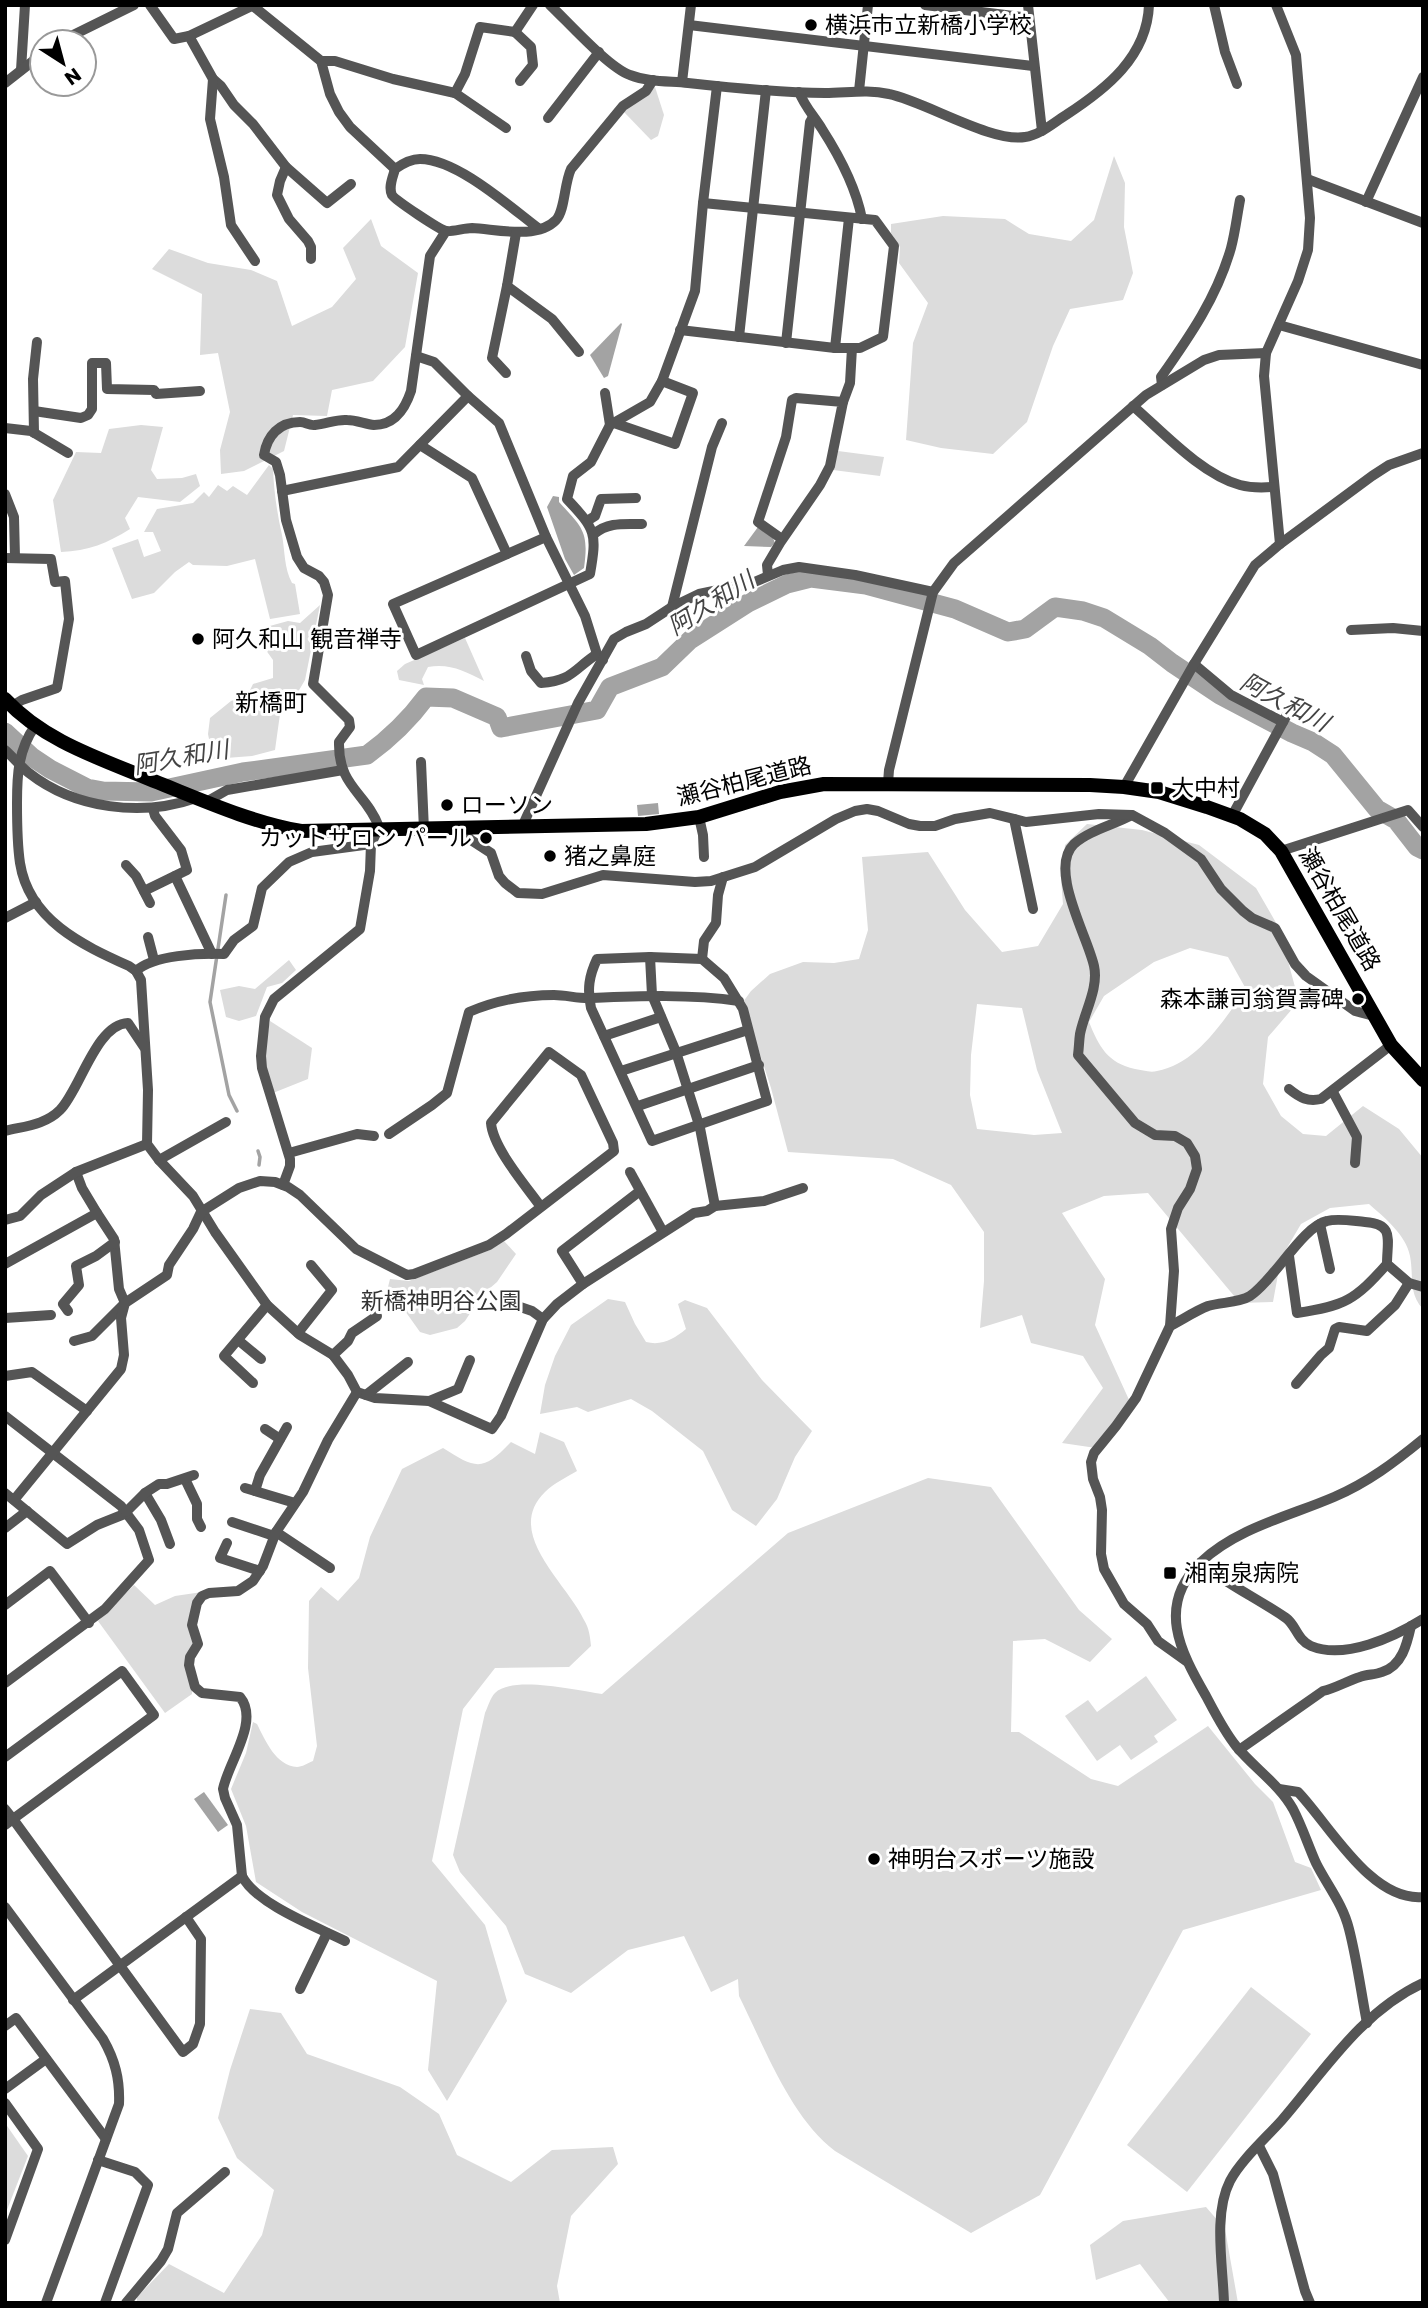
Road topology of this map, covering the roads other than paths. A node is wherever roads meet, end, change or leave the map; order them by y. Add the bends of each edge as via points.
1 (25, 5) edge
2 (134, 5) edge
3 (150, 5) edge
4 (533, 5) edge
5 (550, 5) edge
6 (691, 5) edge
7 (868, 5) edge
8 (925, 5) edge
9 (1028, 5) edge
10 (1149, 5) edge
11 (1214, 5) edge
12 (254, 6) edge
13 (1277, 6) edge
14 (1029, 18) junction
15 (689, 25) junction
16 (87, 28) edge
17 (515, 32) junction
18 (189, 36) junction
19 (864, 46) junction
20 (599, 52) junction
21 (321, 61) junction
22 (28, 65) edge
23 (1033, 66) junction
24 (21, 70) junction
25 (1423, 77) edge
26 (213, 79) junction
27 (520, 80) dead end
28 (653, 80) junction
29 (682, 82) junction
30 (5, 83) edge
31 (1237, 84) dead end
32 (718, 86) junction
33 (766, 90) junction
34 (859, 90) junction
35 (799, 92) junction
36 (455, 93) junction
37 (813, 117) junction
38 (548, 118) dead end
39 (506, 128) dead end
40 (1042, 131) junction
41 (286, 167) junction
42 (395, 169) junction
43 (1307, 179) junction
44 (351, 184) dead end
45 (1240, 200) dead end
46 (1366, 202) junction
47 (703, 203) junction
48 (752, 208) junction
49 (800, 213) junction
50 (849, 218) junction
51 (862, 219) junction
52 (1423, 223) edge
53 (538, 228) junction
54 (446, 231) junction
55 (516, 233) junction
56 (311, 259) dead end
57 (255, 261) dead end
58 (507, 286) junction
59 (1279, 324) junction
60 (680, 330) junction
61 (739, 337) junction
62 (37, 342) dead end
63 (786, 344) junction
64 (835, 348) junction
65 (852, 348) junction
66 (579, 352) dead end
67 (1266, 353) junction
68 (416, 356) junction
69 (1423, 365) edge
70 (506, 373) dead end
71 (662, 381) junction
72 (1162, 385) junction
73 (200, 391) dead end
74 (604, 393) dead end
75 (468, 396) junction
76 (843, 402) junction
77 (1133, 406) junction
78 (34, 411) junction
79 (722, 423) dead end
80 (612, 424) junction
81 (5, 428) edge
82 (34, 433) junction
83 (1423, 441) edge
84 (420, 445) junction
85 (68, 453) dead end
86 (1422, 453) edge
87 (1273, 487) junction
88 (282, 491) junction
89 (5, 494) edge
90 (636, 498) dead end
91 (587, 521) junction
92 (642, 524) dead end
93 (594, 534) junction
94 (546, 537) junction
95 (782, 539) junction
96 (1280, 544) junction
97 (507, 554) junction
98 (10, 558) edge
99 (768, 575) junction
100 (569, 584) junction
101 (932, 595) junction
102 (672, 607) junction
103 (1351, 630) dead end
104 (1423, 631) edge
105 (526, 656) dead end
106 (600, 657) junction
107 (1190, 670) junction
108 (9, 703) edge
109 (1289, 711) dead end
110 (1283, 722) junction
111 (30, 732) junction
112 (5, 750) edge
113 (421, 762) dead end
114 (19, 765) junction
115 (343, 769) junction
116 (5, 775) edge
117 (888, 783) junction
118 (1124, 787) junction
119 (197, 799) junction
120 (153, 809) junction
121 (1132, 815) junction
122 (1232, 816) junction
123 (699, 817) junction
124 (1014, 819) junction
125 (522, 827) junction
126 (1423, 827) edge
127 (460, 829) junction
128 (424, 830) junction
129 (17, 837) junction
130 (374, 838) junction
131 (5, 840) edge
132 (1281, 851) junction
133 (704, 857) dead end
134 (125, 865) dead end
135 (174, 876) junction
136 (723, 877) junction
137 (144, 891) junction
138 (36, 902) junction
139 (150, 903) dead end
140 (1032, 909) dead end
141 (5, 918) edge
142 (148, 937) dead end
143 (218, 954) junction
144 (650, 957) junction
145 (702, 959) junction
146 (153, 960) junction
147 (136, 971) junction
148 (652, 995) junction
149 (589, 998) junction
150 (739, 1001) junction
151 (1374, 1016) junction
152 (661, 1017) junction
153 (748, 1030) junction
154 (604, 1037) junction
155 (1391, 1045) junction
156 (145, 1049) junction
157 (676, 1052) junction
158 (758, 1065) junction
159 (621, 1071) junction
160 (1423, 1080) edge
161 (687, 1088) junction
162 (1289, 1089) dead end
163 (1333, 1092) junction
164 (638, 1106) junction
165 (226, 1122) dead end
166 (698, 1123) junction
167 (5, 1131) edge
168 (389, 1134) dead end
169 (374, 1136) dead end
170 (147, 1144) junction
171 (289, 1153) junction
172 (159, 1160) junction
173 (1355, 1163) dead end
174 (76, 1172) junction
175 (630, 1172) dead end
176 (283, 1185) junction
177 (803, 1188) dead end
178 (640, 1191) junction
179 (715, 1206) junction
180 (541, 1207) junction
181 (201, 1212) junction
182 (97, 1213) junction
183 (5, 1220) edge
184 (1320, 1224) junction
185 (663, 1232) junction
186 (115, 1242) junction
187 (1289, 1256) junction
188 (5, 1264) edge
189 (1387, 1264) junction
190 (311, 1265) dead end
191 (1330, 1269) dead end
192 (1409, 1283) junction
193 (583, 1284) junction
194 (1423, 1287) edge
195 (506, 1302) dead end
196 (125, 1303) junction
197 (267, 1305) junction
198 (68, 1311) dead end
199 (51, 1315) dead end
200 (377, 1316) dead end
201 (5, 1318) edge
202 (543, 1319) junction
203 (1170, 1326) junction
204 (298, 1333) junction
205 (238, 1340) junction
206 (74, 1341) dead end
207 (333, 1355) junction
208 (261, 1359) dead end
209 (470, 1360) dead end
210 (408, 1362) dead end
211 (5, 1376) edge
212 (253, 1383) dead end
213 (1296, 1384) dead end
214 (362, 1394) junction
215 (429, 1401) junction
216 (87, 1411) junction
217 (5, 1416) edge
218 (287, 1427) dead end
219 (265, 1429) dead end
220 (280, 1439) junction
221 (1423, 1440) edge
222 (52, 1453) junction
223 (145, 1493) junction
224 (10, 1496) edge
225 (295, 1503) junction
226 (27, 1511) junction
227 (127, 1512) junction
228 (232, 1522) dead end
229 (201, 1527) dead end
230 (5, 1528) edge
231 (275, 1534) junction
232 (227, 1543) dead end
233 (170, 1544) dead end
234 (1200, 1563) junction
235 (330, 1569) dead end
236 (260, 1571) junction
237 (5, 1605) edge
238 (1423, 1619) edge
239 (89, 1623) junction
240 (1411, 1626) junction
241 (1186, 1661) junction
242 (5, 1684) edge
243 (1239, 1749) junction
244 (5, 1757) edge
245 (1279, 1789) junction
246 (5, 1809) edge
247 (9, 1822) edge
248 (242, 1876) junction
249 (1423, 1897) edge
250 (5, 1907) edge
251 (186, 1917) junction
252 (327, 1933) junction
253 (345, 1941) dead end
254 (119, 1966) junction
255 (1423, 1983) edge
256 (300, 1989) dead end
257 (73, 2000) junction
258 (1367, 2023) junction
259 (5, 2026) edge
260 (46, 2059) junction
261 (5, 2089) edge
262 (5, 2103) edge
263 (106, 2139) junction
264 (1259, 2146) junction
265 (98, 2160) junction
266 (225, 2172) dead end
267 (5, 2240) edge
268 (46, 2303) edge
269 (105, 2303) edge
270 (126, 2303) edge
271 (1224, 2303) edge
272 (1310, 2303) edge

1 - 24 street
2 - 16 street
3 - 18 street via 174,39
4 - 17 street
5 - 20 street
6 - 15 street
7 - 19 street
8 - 14 street
9 - 14 street
10 - 40 street via 1142,38 1122,70 1086,102
11 - 31 street
12 - 18 street
12 - 21 street
13 - 43 street via 1296,55
14 - 23 street
15 - 19 street
15 - 29 street
17 - 27 street via 531,47 533,65
17 - 36 street via 480,27
18 - 26 street
19 - 23 street
19 - 34 street
20 - 28 street via 619,70
20 - 38 street
21 - 36 street
21 - 42 street via 339,112
22 - 24 street
23 - 40 street
24 - 30 street
25 - 46 street
26 - 41 street
26 - 57 street via 210,119 231,225
28 - 29 street
28 - 53 street via 646,91 623,106 571,169 561,212 555,221
29 - 32 street
32 - 33 street
32 - 47 street
33 - 35 street
33 - 48 street
34 - 35 street
34 - 40 street via 891,94 1016,138
35 - 37 street
36 - 39 street
37 - 49 street
37 - 51 street via 855,189
41 - 44 street via 327,203
41 - 56 street via 277,195 308,241
42 - 53 street via 421,159 455,168
42 - 54 street via 391,194
43 - 46 street
43 - 59 street via 1308,250
45 - 72 street via 1225,268 1209,305 1161,377
46 - 52 street
47 - 48 street
47 - 60 street via 695,291
48 - 49 street
48 - 61 street
49 - 50 street
49 - 63 street
50 - 51 street
50 - 64 street
51 - 65 street via 875,220 894,246 883,337
53 - 55 street
54 - 55 street via 474,228
54 - 68 street via 430,256
55 - 58 street
58 - 66 street via 552,319
58 - 70 street via 492,358
59 - 67 street
59 - 69 street
60 - 61 street
60 - 71 street
61 - 63 street
62 - 78 street
63 - 64 street
64 - 65 street
65 - 76 street via 850,383
67 - 72 street via 1219,355
67 - 87 street via 1264,400
68 - 75 street via 433,362
68 - 88 street via 407,404 388,423 345,419 311,426 302,422 284,424 272,433 264,455 276,462
71 - 80 street via 650,402
71 - 80 street via 693,393 675,444
72 - 77 street
73 - 78 street via 156,394 154,390 107,389 106,363 92,362 92,409 88,415 81,418
74 - 80 street
75 - 84 street
75 - 94 street via 499,423
76 - 95 street via 830,466
76 - 95 street via 792,400 786,437 758,523
77 - 87 street via 1216,475 1239,485
77 - 101 street via 954,563
78 - 82 street
79 - 102 street
80 - 91 street via 591,462 573,476 567,499
81 - 82 street
82 - 85 street
83 - 86 street
84 - 88 street via 398,467
84 - 97 street via 472,478
86 - 96 street via 1371,476
87 - 96 street
88 - 115 street via 297,556 304,568 324,582 328,596 313,684 349,720 350,727 339,742
89 - 98 street via 15,517
90 - 91 street via 601,499 595,516
91 - 93 street
92 - 93 street via 612,524
93 - 100 street via 590,574
94 - 97 street
94 - 100 street
95 - 99 street via 767,565
96 - 107 street via 1255,565
97 - 100 street via 393,604 416,654
98 - 108 street via 51,559 55,582 65,581 69,619 57,688
99 - 101 street via 799,567 822,569
99 - 102 street via 699,594
100 - 106 street
101 - 117 street
102 - 106 street via 614,639
103 - 104 street
105 - 106 street via 541,683 571,676 587,660
106 - 125 street
107 - 110 street
107 - 118 street
108 - 111 main road, 瀬谷柏尾道路
109 - 110 street
110 - 122 street
111 - 114 street
111 - 119 main road, 瀬谷柏尾道路
112 - 114 street
113 - 128 street
114 - 116 street
114 - 120 street via 63,793 104,805
114 - 129 street
115 - 119 street
115 - 130 street via 351,787 374,812 379,827
117 - 118 main road, 瀬谷柏尾道路
117 - 123 main road, 瀬谷柏尾道路 via 802,786
118 - 122 main road, 瀬谷柏尾道路 via 1159,792
119 - 120 street
119 - 130 main road, 瀬谷柏尾道路 via 301,831
120 - 135 street via 181,850 187,870
121 - 124 street via 1099,814 1042,822
121 - 151 street via 1201,859 1243,911 1275,929 1306,976 1355,1011
121 - 203 street via 1086,836 1067,855 1065,876 1094,967 1078,1055 1135,1123 1155,1135 1175,1136 1187,1143 1195,1156 1197,1169 1171,1229
122 - 132 main road, 瀬谷柏尾道路 via 1265,834
123 - 125 main road, 瀬谷柏尾道路 via 646,824
123 - 133 street
124 - 136 street via 990,813 920,826 878,811 855,811 754,867
124 - 140 street
125 - 127 main road, 瀬谷柏尾道路
126 - 132 street via 1408,810
127 - 128 main road, 瀬谷柏尾道路
127 - 136 street via 491,853 499,876 517,893 542,894 603,875 695,882
128 - 130 main road, 瀬谷柏尾道路
129 - 131 street
129 - 138 street via 20,865
130 - 143 street via 289,862 262,888 253,926
130 - 171 street via 360,929 274,999 265,1017 262,1068
132 - 151 main road, 瀬谷柏尾道路
134 - 137 street
135 - 137 street
135 - 143 street
136 - 145 street via 716,923 704,941
137 - 139 street
138 - 141 street
138 - 147 street via 63,932
142 - 146 street
143 - 146 street
144 - 145 street
144 - 148 street
144 - 149 street via 597,959 589,978
145 - 150 street via 724,978
146 - 147 street
147 - 156 street via 141,981
148 - 149 street
148 - 150 street
148 - 152 street
149 - 154 street
149 - 168 street via 558,995 502,1000 469,1012 447,1093
150 - 153 street
151 - 155 main road, 瀬谷柏尾道路
152 - 154 street
152 - 157 street
153 - 157 street
153 - 158 street
154 - 159 street
155 - 160 main road, 瀬谷柏尾道路
155 - 163 street
156 - 167 street via 128,1023 122,1023 97,1046 60,1110 37,1124
156 - 170 street
157 - 159 street
157 - 161 street
158 - 161 street
158 - 166 street via 767,1101
159 - 164 street
161 - 164 street
161 - 166 street
162 - 163 street via 1312,1101
163 - 173 street via 1357,1137
164 - 166 street via 652,1141
165 - 172 street
166 - 179 street
169 - 171 street via 357,1134
170 - 172 street
170 - 174 street
171 - 176 street
172 - 181 street via 193,1196
174 - 182 street
174 - 183 street via 41,1195 20,1216
175 - 178 street
176 - 180 street via 300,1195 356,1249 407,1275 489,1245
176 - 181 street via 260,1181
177 - 179 street via 764,1201
178 - 185 street
178 - 193 street via 562,1251
179 - 185 street
180 - 180 street via 614,1151 580,1075 549,1052 491,1123 511,1167
181 - 196 street via 167,1275
181 - 197 street
182 - 186 street
182 - 188 street
184 - 187 street
184 - 189 street via 1378,1222 1388,1234
184 - 191 street
185 - 193 street
186 - 196 street via 119,1289
186 - 198 street via 76,1266 79,1285 63,1304
187 - 189 street via 1297,1313 1353,1298
187 - 203 street via 1248,1297 1207,1306
189 - 192 street
190 - 204 street via 332,1290
192 - 194 street
192 - 213 street via 1395,1305 1367,1331 1335,1329 1329,1348
193 - 202 street
195 - 202 street
196 - 206 street via 92,1336
196 - 216 street via 123,1363
197 - 204 street
197 - 205 street
199 - 201 street
200 - 207 street via 352,1333
202 - 215 street via 492,1429
203 - 241 street via 1136,1398 1091,1462 1102,1510 1104,1570 1124,1604 1158,1641
204 - 207 street
205 - 208 street
205 - 212 street via 224,1356
207 - 214 street
209 - 215 street via 458,1389
210 - 214 street
211 - 216 street via 32,1372
214 - 215 street
214 - 225 street via 328,1440
216 - 222 street
217 - 222 street
218 - 220 street
219 - 220 street
220 - 225 street via 250,1490
221 - 234 street via 1359,1485 1232,1539
222 - 224 street
222 - 227 street
223 - 227 street
223 - 229 street via 159,1484 190,1477
223 - 233 street
224 - 226 street
225 - 231 street
226 - 227 street via 67,1544
226 - 230 street
227 - 239 street via 149,1560
228 - 231 street
231 - 235 street
231 - 236 street
232 - 236 street via 220,1558
234 - 240 street via 1289,1619 1309,1646 1367,1646
234 - 241 street via 1181,1591 1176,1616
236 - 248 street via 246,1588 202,1596 192,1625 198,1644 188,1665 195,1687 202,1693 240,1697 247,1708 245,1731 223,1789 237,1825
237 - 239 street via 50,1571
238 - 240 street
239 - 242 street
240 - 243 street via 1406,1647 1392,1667 1323,1691
241 - 243 street
243 - 245 street
244 - 247 street via 122,1671 154,1715
245 - 249 street via 1298,1791 1347,1854 1388,1889 1402,1897
245 - 258 street via 1342,1906
246 - 247 street
247 - 254 street
248 - 251 street
248 - 252 street via 256,1893
250 - 257 street
251 - 254 street
251 - 254 street via 201,1939 200,2024 193,2044 183,2052
252 - 253 street
252 - 256 street
254 - 257 street
255 - 258 street via 1387,2004
257 - 263 street via 103,2039 117,2071 119,2104
258 - 264 street via 1341,2046
259 - 260 street via 16,2018
260 - 261 street
260 - 263 street
262 - 267 street via 38,2149
263 - 265 street
264 - 271 street via 1231,2180 1221,2216
264 - 272 street via 1273,2174
265 - 268 street
265 - 269 street via 135,2172 148,2185
266 - 270 street via 177,2213 168,2249

